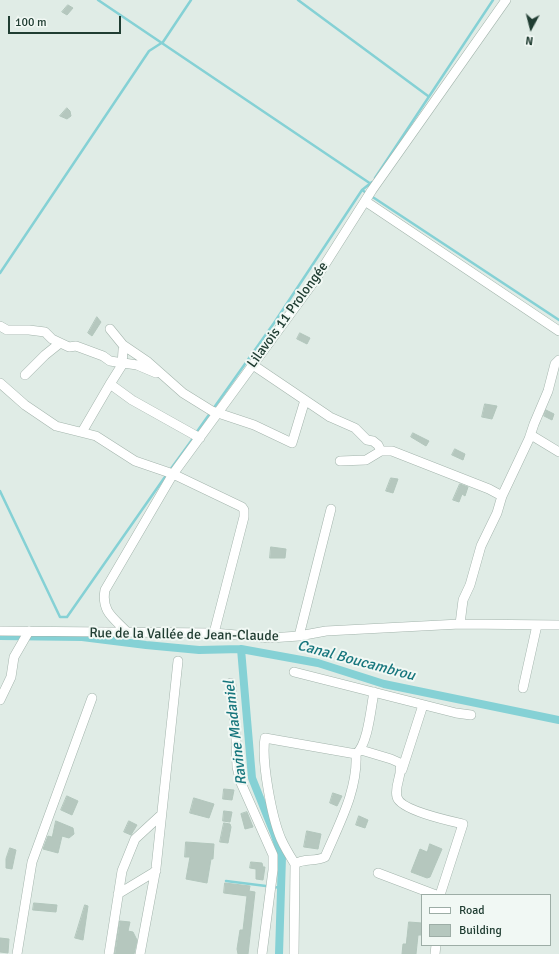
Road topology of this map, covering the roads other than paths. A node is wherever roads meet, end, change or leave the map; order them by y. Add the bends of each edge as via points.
1 (506, 0) edge
2 (365, 201) junction
3 (0, 326) edge
4 (110, 329) dead end
5 (559, 331) edge
6 (60, 343) junction
7 (126, 348) junction
8 (559, 360) edge
9 (122, 363) junction
10 (253, 364) junction
11 (25, 375) dead end
12 (163, 376) junction
13 (0, 383) edge
14 (110, 384) junction
15 (305, 400) junction
16 (218, 413) junction
17 (82, 432) junction
18 (531, 434) junction
19 (200, 438) junction
20 (381, 451) junction
21 (559, 452) edge
22 (340, 461) dead end
23 (173, 474) junction
24 (502, 496) junction
25 (331, 509) dead end
26 (460, 624) junction
27 (538, 625) junction
28 (559, 625) edge
29 (0, 631) edge
30 (29, 632) junction
31 (128, 633) junction
32 (214, 634) junction
33 (299, 636) junction
34 (178, 661) dead end
35 (294, 672) dead end
36 (231, 683) dead end
37 (523, 688) dead end
38 (374, 692) junction
39 (92, 698) dead end
40 (0, 700) edge
41 (423, 705) junction
42 (471, 715) dead end
43 (359, 752) junction
44 (402, 770) junction
45 (161, 815) junction
46 (295, 864) junction
47 (156, 872) junction
48 (378, 872) dead end
49 (118, 894) junction
50 (433, 894) edge
51 (440, 894) edge
52 (17, 954) edge
53 (109, 954) edge
54 (140, 954) edge
55 (262, 954) edge
56 (294, 954) edge

1 - 2 street, Lilavois 11 Prolongée
2 - 5 street
2 - 10 street, Lilavois 11 Prolongée via 315,280
3 - 6 street via 7,330 45,332
4 - 7 street
6 - 9 street
6 - 11 street
7 - 9 street via 123,350
7 - 12 street via 148,362
8 - 18 street via 555,364 548,391
9 - 12 street via 137,365
9 - 14 street
10 - 15 street
10 - 16 street, Lilavois 11 Prolongée
12 - 16 street via 183,393
13 - 17 street via 25,405 56,426
14 - 17 street
14 - 19 street via 132,400
15 - 16 street via 292,443 254,425
15 - 20 street via 330,417 355,428 367,440 378,445
16 - 19 street, Lilavois 11 Prolongée
17 - 23 street via 96,436 135,461
18 - 21 street
18 - 24 street
19 - 23 street, Lilavois 11 Prolongée
20 - 22 street via 366,460
20 - 24 street via 392,451
23 - 31 street, Lilavois 11 Prolongée via 105,590 103,602
23 - 32 street via 242,506 244,510
24 - 26 street via 481,546 463,600
25 - 33 street
26 - 27 street, Rue de la Vallée de Jean-Claude
26 - 33 street, Rue de la Vallée de Jean-Claude via 326,631
27 - 28 street, Rue de la Vallée de Jean-Claude
27 - 37 street
29 - 30 street, Rue de la Vallée de Jean-Claude
30 - 31 street, Rue de la Vallée de Jean-Claude
30 - 40 street via 14,657 11,677
31 - 32 street, Rue de la Vallée de Jean-Claude
32 - 33 street, Rue de la Vallée de Jean-Claude via 270,638
34 - 45 street
35 - 38 street
36 - 55 street via 237,768 241,783 273,855
38 - 41 street
38 - 43 street
39 - 52 street via 32,862
41 - 42 street
41 - 44 street
43 - 44 street via 391,759 400,764
43 - 46 street via 353,786 325,857
43 - 46 street via 265,738 264,760 274,812 281,838
44 - 51 street via 397,786 400,803 463,824
45 - 47 street
45 - 49 street via 135,838 122,871
46 - 56 street
47 - 49 street
47 - 54 street
48 - 50 street
49 - 53 street

